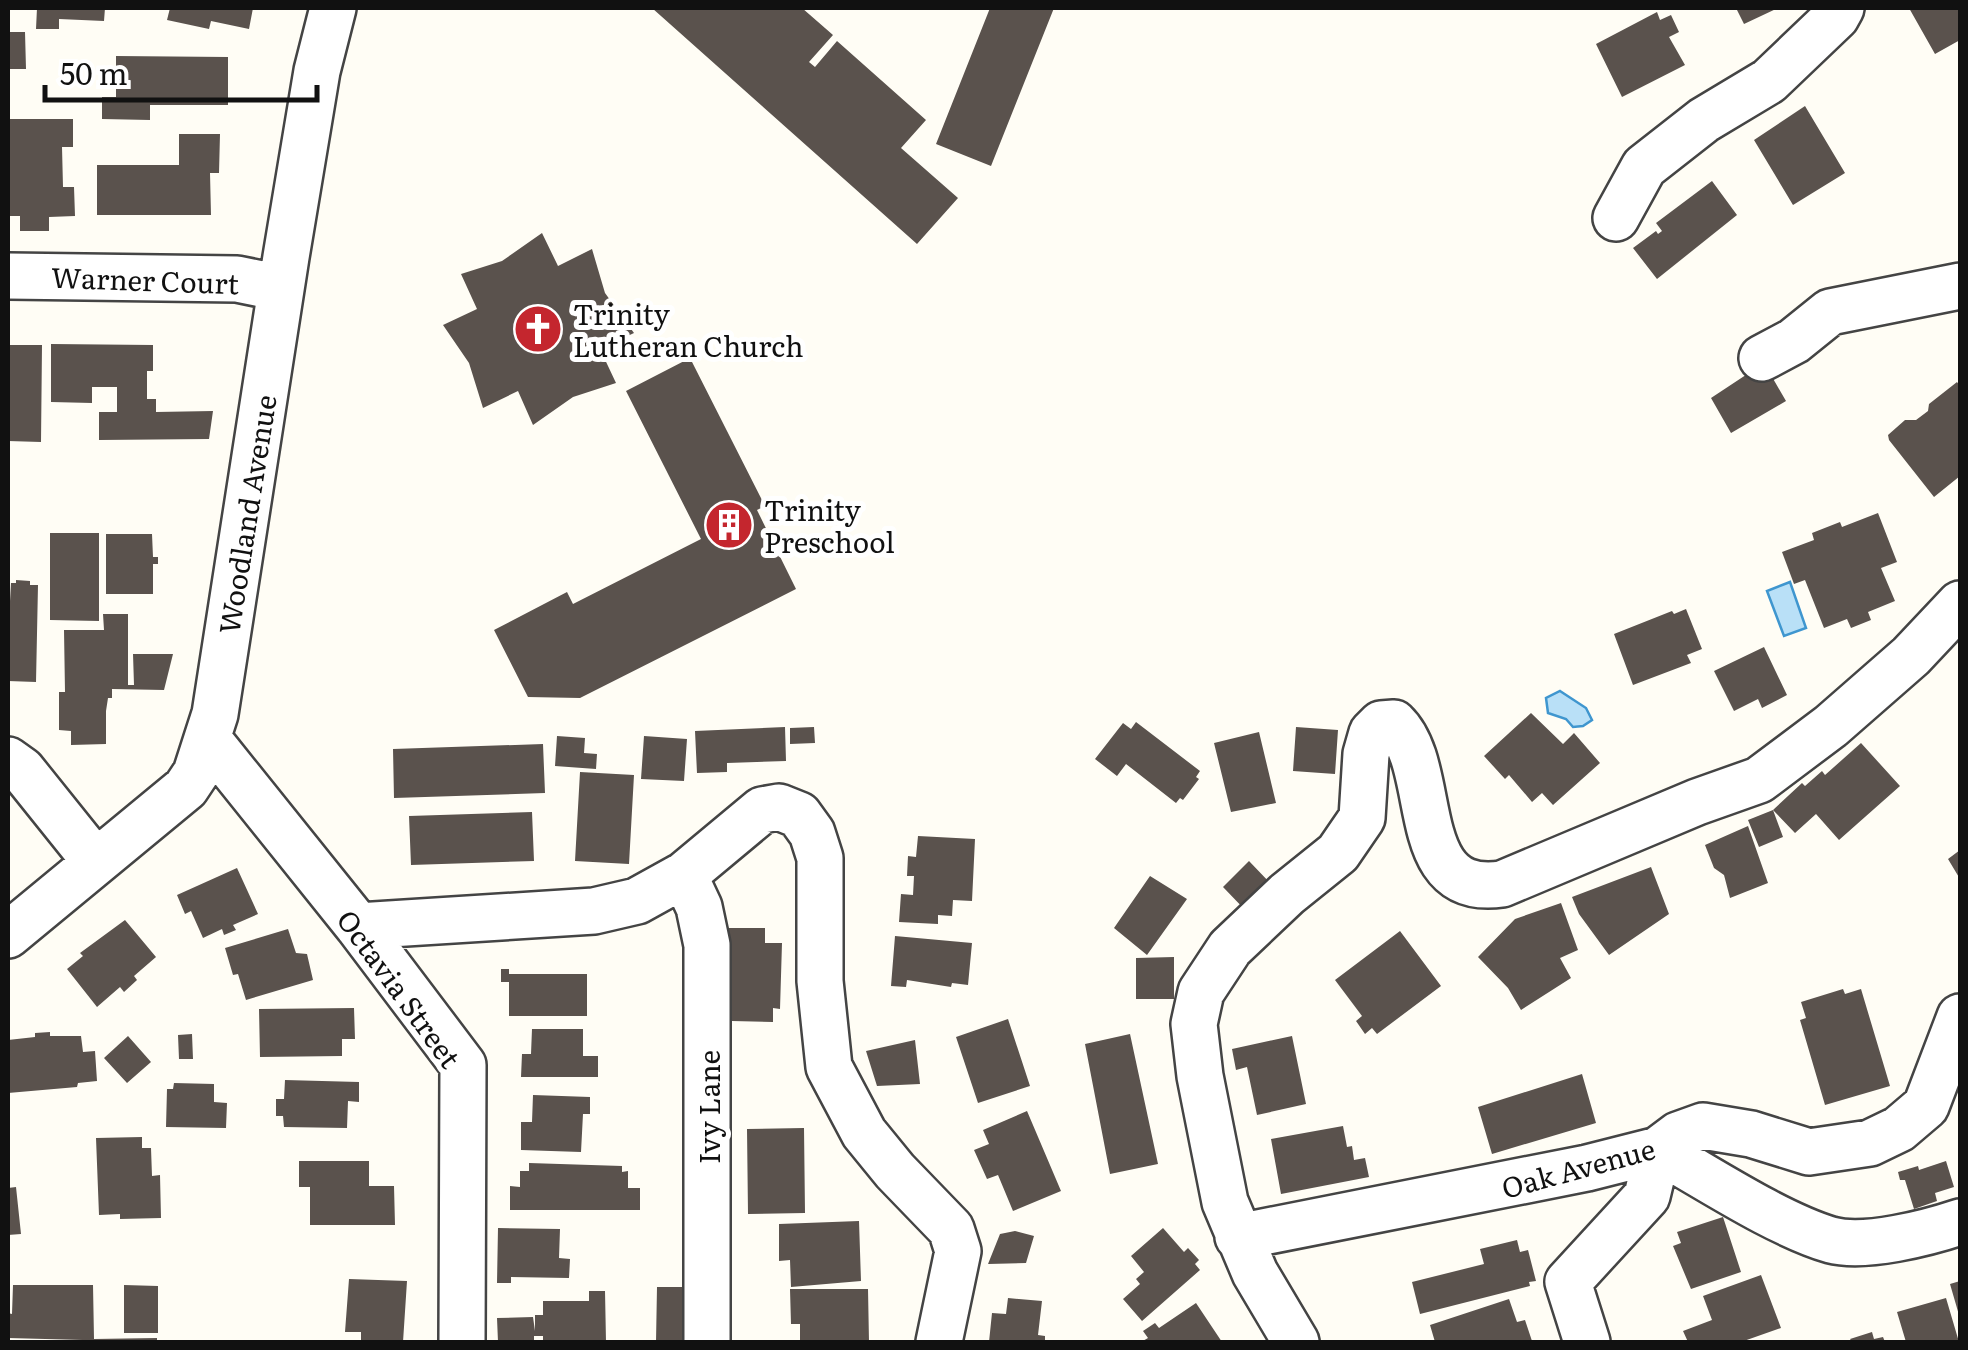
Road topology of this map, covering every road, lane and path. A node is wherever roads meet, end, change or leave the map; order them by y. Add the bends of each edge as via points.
1 (332, 8) edge
2 (1841, 8) edge
3 (1616, 218) dead end
4 (8, 276) edge
5 (1960, 286) edge
6 (281, 288) junction
7 (1762, 358) dead end
8 (1960, 604) edge
9 (208, 738) junction
10 (8, 760) edge
11 (95, 861) junction
12 (684, 875) junction
13 (358, 926) junction
14 (8, 936) edge
15 (1960, 1017) edge
16 (1658, 1150) junction
17 (1960, 1222) edge
18 (1238, 1238) junction
19 (462, 1342) edge
20 (707, 1342) edge
21 (939, 1342) edge
22 (1296, 1342) edge
23 (1587, 1342) edge

1 - 6 street, Woodland Avenue
2 - 3 street via 1769,81 1644,167
4 - 6 street, Warner Court via 237,279
5 - 7 street via 1830,312
6 - 9 street, Woodland Avenue
8 - 18 street via 1831,726 1758,780 1502,884 1464,881 1440,856 1428,835 1412,750 1394,723 1381,724 1366,754 1362,818 1338,853 1230,948 1202,992 1194,1024 1200,1076
9 - 11 street, Woodland Avenue via 186,788
9 - 13 street, Octavia Street
10 - 11 street
11 - 14 street, Woodland Avenue
12 - 13 street via 637,901 594,911
12 - 20 street, Ivy Lane via 699,906 706,945
12 - 21 street via 762,810 779,807 799,815 812,833 820,858 820,981 830,1067 864,1133 951,1229 958,1250
13 - 19 street, Octavia Street via 462,1065
15 - 16 street, Oak Avenue via 1926,1106 1870,1144 1808,1152 1703,1126
16 - 17 street via 1833,1241 1890,1240
16 - 18 street, Oak Avenue
16 - 23 street via 1648,1196 1568,1282
18 - 22 street

